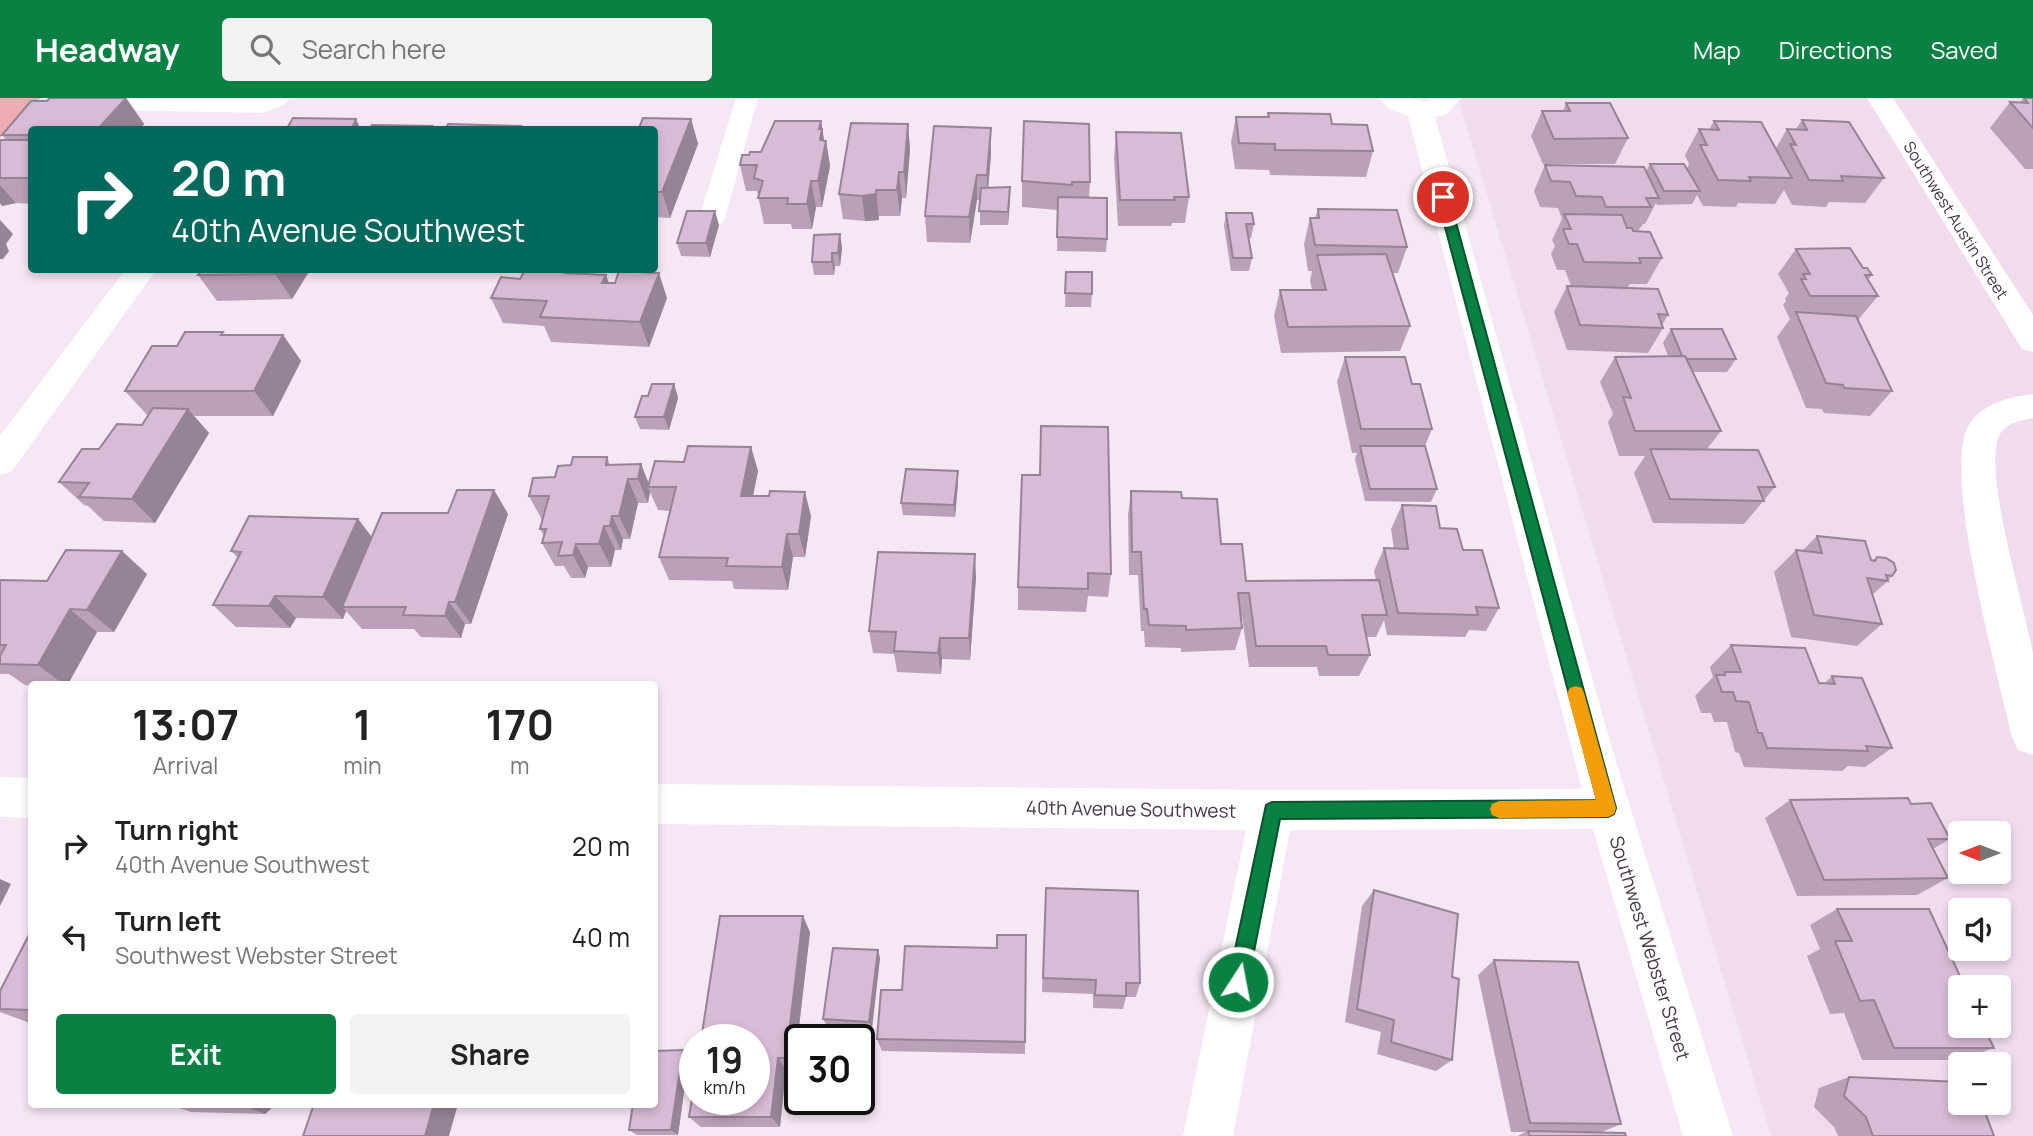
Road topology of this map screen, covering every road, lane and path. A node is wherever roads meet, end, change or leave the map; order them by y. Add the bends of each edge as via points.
1 (747, 98) edge
2 (1880, 98) edge
3 (270, 101) edge
4 (108, 102) edge
5 (1420, 102) edge
6 (247, 126) edge
7 (712, 218) edge
8 (139, 273) edge
9 (2033, 341) edge
10 (2033, 406) edge
11 (0, 462) edge
12 (2033, 737) edge
13 (0, 797) edge
14 (28, 798) edge
15 (658, 804) edge
16 (1608, 808) junction
17 (1272, 810) junction
18 (1208, 1136) edge
19 (1708, 1136) edge

1 - 7 lane
2 - 9 street, Southwest Austin Street
3 - 4 street
3 - 6 street
5 - 16 street, Southwest Webster Street
8 - 11 street
10 - 12 street via 2015,407 1993,419 1981,434 1979,464 1987,536
13 - 14 street
15 - 17 street, 40th Avenue Southwest
16 - 17 street, 40th Avenue Southwest
16 - 19 street, Southwest Webster Street
17 - 18 street

